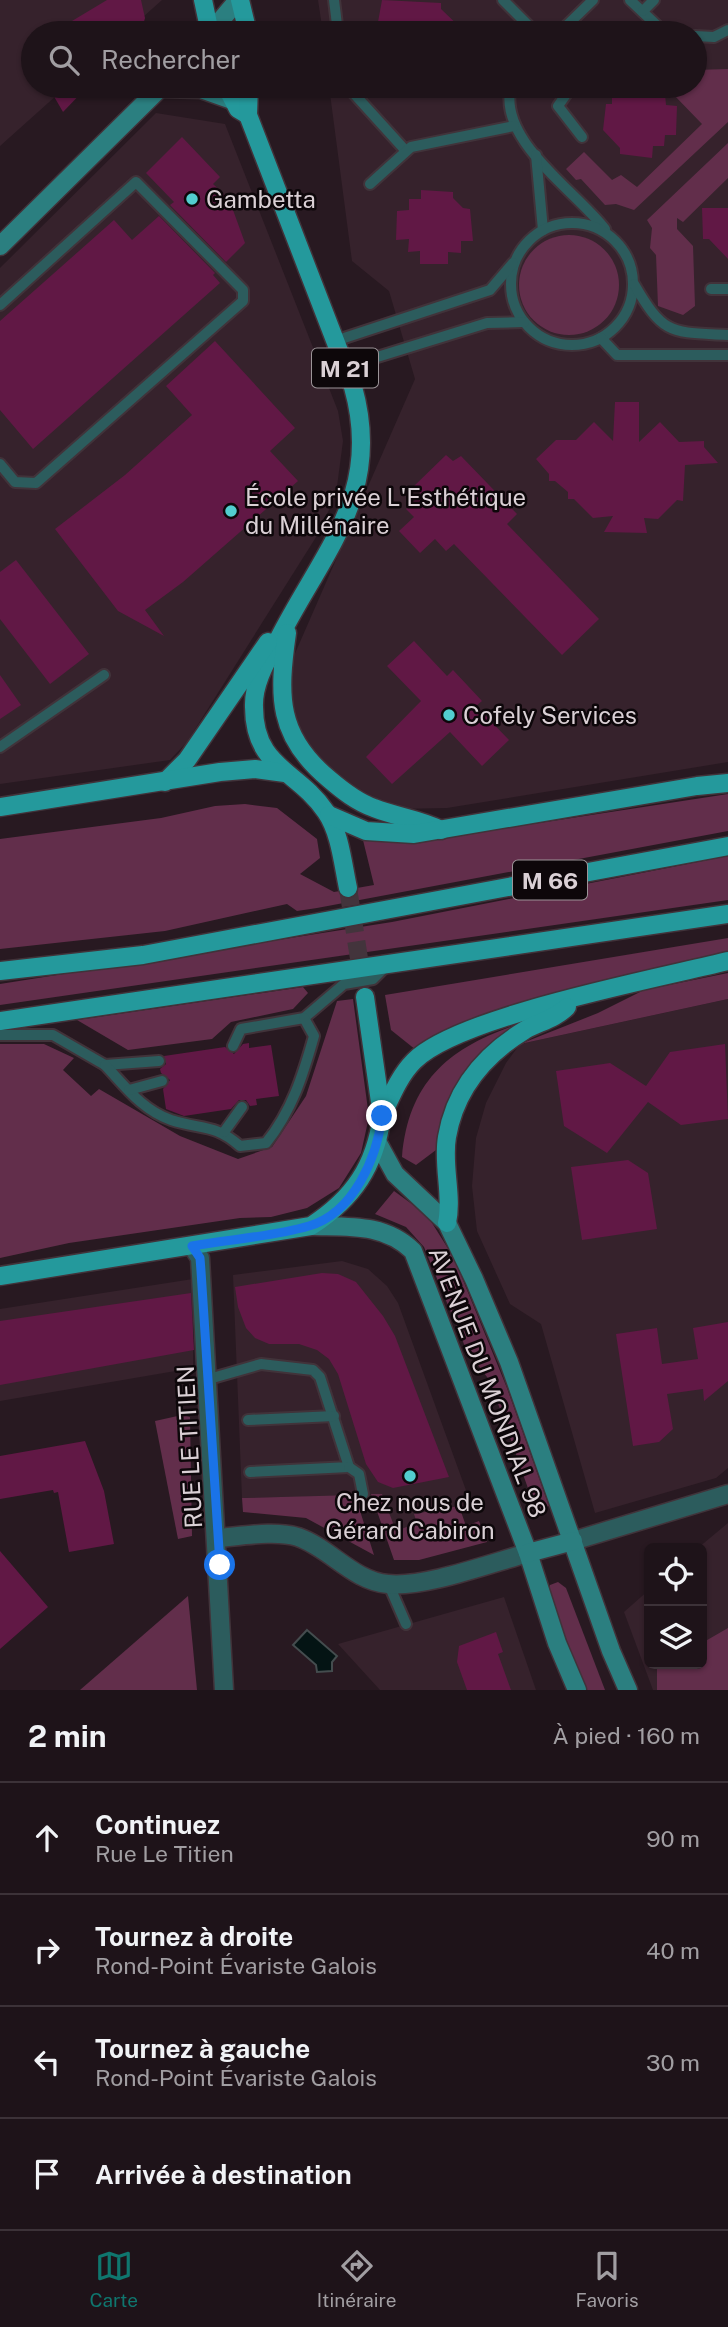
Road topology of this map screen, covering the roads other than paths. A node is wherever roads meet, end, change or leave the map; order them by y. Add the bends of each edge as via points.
1 (203, 0) edge
2 (239, 0) edge
3 (334, 0) edge
4 (503, 0) edge
5 (593, 0) edge
6 (631, 0) edge
7 (654, 0) edge
8 (643, 11) junction
9 (207, 21) edge
10 (221, 21) edge
11 (245, 21) edge
12 (337, 21) edge
13 (524, 21) edge
14 (571, 21) edge
15 (653, 21) edge
16 (728, 30) edge
17 (707, 37) edge
18 (150, 98) edge
19 (232, 98) edge
20 (249, 98) edge
21 (358, 98) edge
22 (509, 98) edge
23 (564, 98) edge
24 (248, 115) junction
25 (514, 126) junction
26 (582, 137) dead end
27 (405, 150) junction
28 (536, 155) junction
29 (370, 184) dead end
30 (543, 230) junction
31 (609, 234) junction
32 (0, 246) edge
33 (515, 261) junction
34 (634, 284) junction
35 (712, 289) dead end
36 (728, 289) edge
37 (0, 304) edge
38 (524, 322) junction
39 (728, 335) edge
40 (601, 338) junction
41 (335, 341) junction
42 (728, 355) edge
43 (345, 368) junction
44 (0, 464) edge
45 (289, 618) junction
46 (104, 675) dead end
47 (0, 747) edge
48 (285, 774) junction
49 (165, 782) junction
50 (728, 783) edge
51 (0, 807) edge
52 (329, 815) junction
53 (440, 830) junction
54 (728, 846) edge
55 (348, 888) tunnel mouth
56 (728, 914) edge
57 (728, 961) edge
58 (388, 964) junction
59 (0, 971) edge
60 (366, 997) tunnel mouth
61 (574, 999) junction
62 (304, 1018) junction
63 (0, 1020) edge
64 (0, 1035) edge
65 (233, 1046) dead end
66 (159, 1061) dead end
67 (104, 1065) junction
68 (162, 1082) dead end
69 (129, 1090) junction
70 (242, 1107) dead end
71 (382, 1116) junction
72 (224, 1132) junction
73 (378, 1143) junction
74 (447, 1223) junction
75 (311, 1226) junction
76 (192, 1246) junction
77 (0, 1276) edge
78 (209, 1379) junction
79 (334, 1416) junction
80 (248, 1420) dead end
81 (349, 1467) junction
82 (250, 1472) dead end
83 (363, 1494) dead end
84 (728, 1494) edge
85 (218, 1538) junction
86 (573, 1541) junction
87 (528, 1553) junction
88 (389, 1585) junction
89 (406, 1624) dead end
90 (225, 1690) edge
91 (577, 1690) edge
92 (628, 1690) edge

1 - 9 main road
2 - 10 main road
2 - 11 main road
3 - 12 lane
4 - 13 lane
5 - 14 lane
6 - 8 lane
7 - 8 lane
8 - 15 lane
16 - 17 lane
18 - 32 main road
19 - 24 main road, M 21
20 - 24 main road, M 21
21 - 27 lane
22 - 25 lane
23 - 26 lane via 558,106
24 - 41 main road, M 21
25 - 27 lane
25 - 28 lane
27 - 29 lane
28 - 30 lane
28 - 31 lane
30 - 31 lane via 576,222
30 - 33 lane via 526,243
31 - 34 lane via 631,265
33 - 38 lane via 510,282 513,303
33 - 41 lane via 490,290
34 - 39 lane via 651,313 677,333
34 - 40 lane via 625,315
35 - 36 lane
37 - 44 lane via 136,182 243,290 243,301 36,483 15,482
38 - 40 lane via 535,333 565,345
38 - 43 lane via 487,323
40 - 42 lane via 617,355
41 - 43 main road, M 21
43 - 45 main road, M 21 via 360,415 361,466 355,493 335,541
45 - 48 main road, M 21 via 260,673 253,704 260,743
45 - 49 main road, M 21 via 257,656 187,760
45 - 53 main road, M 21 via 281,704 289,734 313,766 346,793 371,807 422,820
46 - 47 lane
48 - 49 main road via 255,769
48 - 52 main road
49 - 51 main road
50 - 53 main road
52 - 53 main road via 346,825 386,834
52 - 55 main road
54 - 59 main road, M 66 via 143,954
56 - 58 main road, M 66
57 - 61 main road
58 - 62 lane via 373,979 344,984
58 - 63 main road
60 - 71 main road
61 - 71 main road via 486,1024 435,1046 415,1059 401,1077
61 - 74 main road via 558,1016 538,1023 502,1047 463,1088 447,1139
62 - 65 lane via 241,1029
62 - 72 lane via 313,1036 300,1085 279,1126 266,1143 240,1146
64 - 67 lane via 53,1035
66 - 67 lane
67 - 69 lane
68 - 69 lane
69 - 72 lane via 137,1102 169,1119
70 - 72 lane
71 - 73 main road
73 - 74 main road, AVENUE DU MONDIAL 98 via 395,1174
73 - 75 main road via 360,1184 332,1213
74 - 86 main road, AVENUE DU MONDIAL 98 via 509,1362
75 - 76 main road
75 - 87 main road, AVENUE DU MONDIAL 98 via 369,1227 395,1236 413,1251
76 - 77 main road
76 - 78 street, RUE LE TITIEN via 200,1258
78 - 79 lane via 261,1364 306,1367 320,1377
78 - 85 street, RUE LE TITIEN
79 - 80 lane
79 - 81 lane
81 - 82 lane
81 - 83 lane via 359,1474
84 - 86 street
85 - 88 street via 297,1536 356,1572
85 - 90 street, RUE LE TITIEN
86 - 87 main road, AVENUE DU MONDIAL 98
86 - 92 main road, AVENUE DU MONDIAL 98
87 - 88 street via 410,1584
87 - 91 main road, AVENUE DU MONDIAL 98
88 - 89 lane

